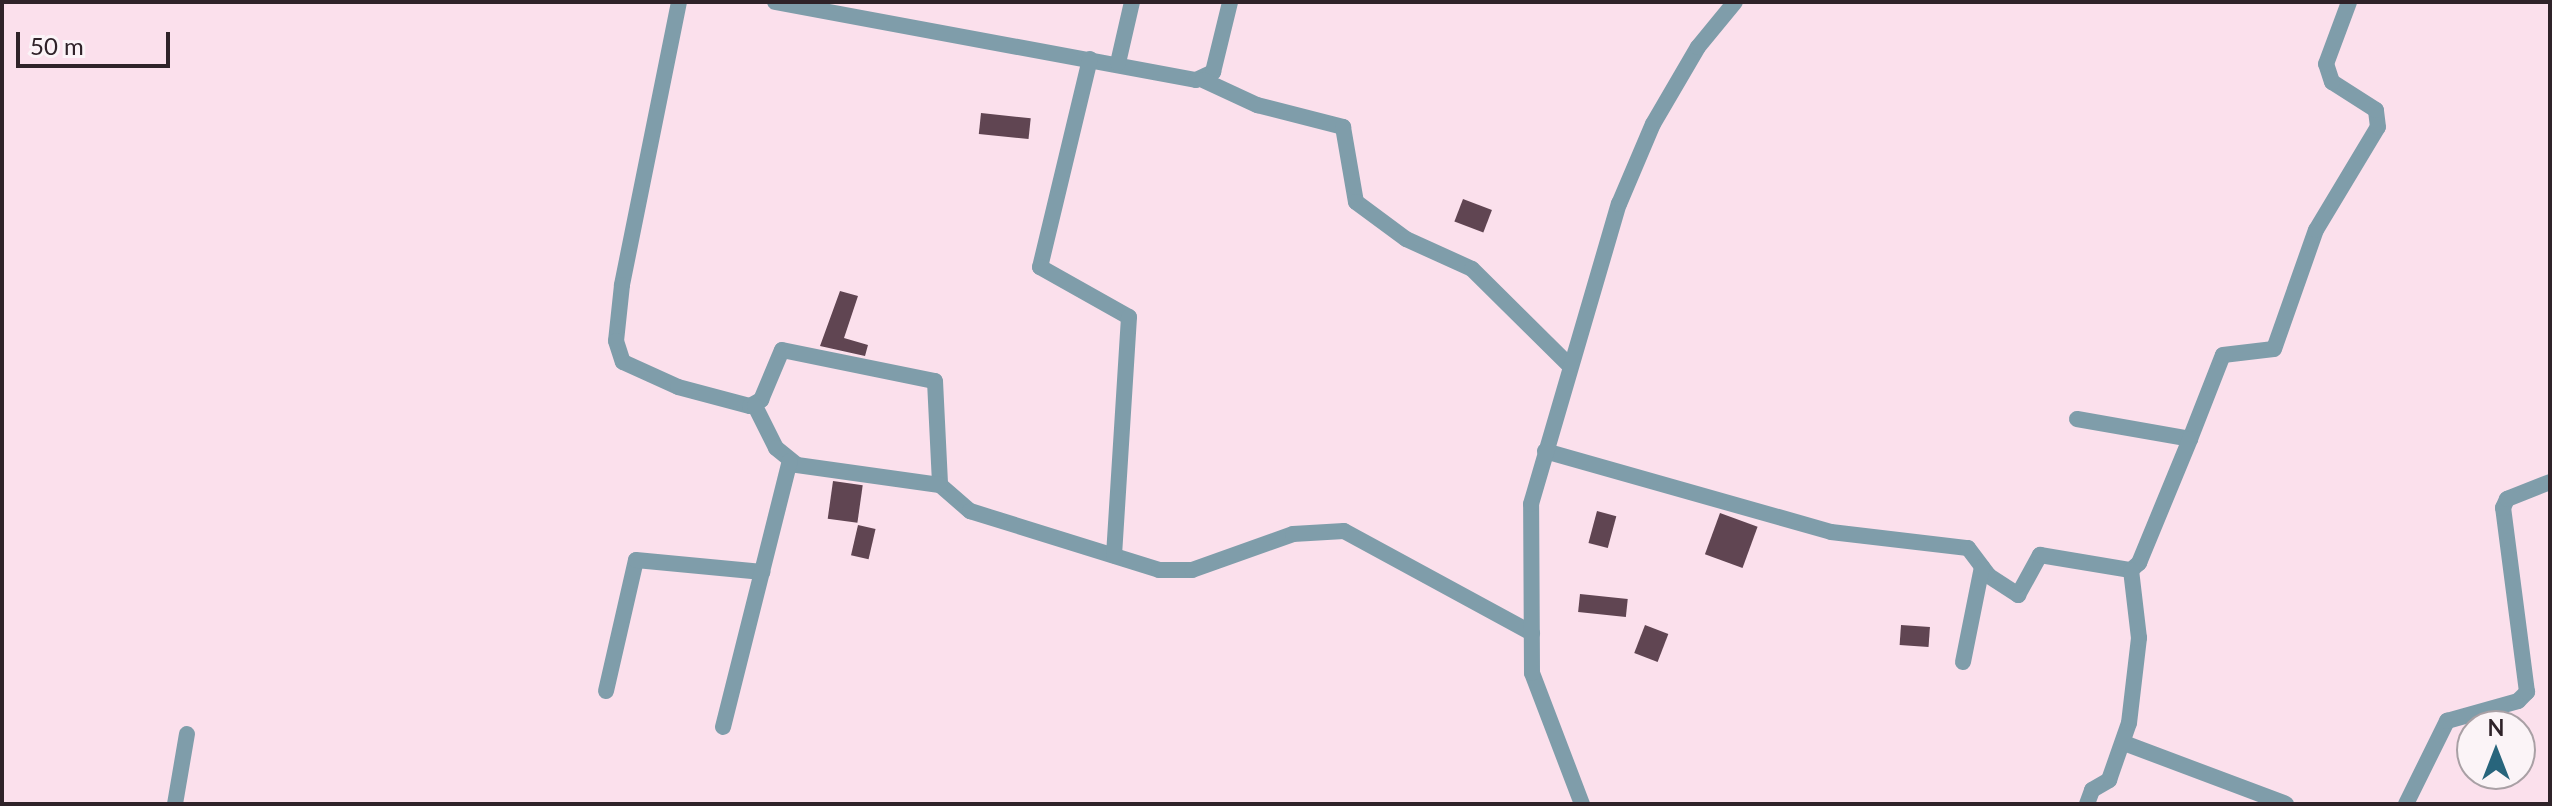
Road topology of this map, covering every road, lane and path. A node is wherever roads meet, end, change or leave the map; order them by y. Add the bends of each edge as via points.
1 (679, 2) edge
2 (775, 2) edge
3 (1132, 2) edge
4 (1230, 2) edge
5 (1716, 2) edge
6 (1735, 2) edge
7 (2349, 2) edge
8 (1713, 28) junction
9 (1090, 59) junction
10 (1118, 63) junction
11 (1203, 80) junction
12 (1570, 366) junction
13 (755, 406) junction
14 (2077, 419) dead end
15 (2190, 439) junction
16 (1545, 451) junction
17 (790, 461) junction
18 (2550, 482) edge
19 (940, 485) junction
20 (1114, 556) junction
21 (1982, 567) junction
22 (2131, 570) junction
23 (762, 572) junction
24 (1532, 633) junction
25 (1963, 662) dead end
26 (606, 691) dead end
27 (723, 727) dead end
28 (187, 734) dead end
29 (2124, 743) junction
30 (175, 804) edge
31 (1582, 804) edge
32 (2087, 804) edge
33 (2286, 804) edge
34 (2406, 804) edge

1 - 13 street via 622,285 618,354 652,377
2 - 9 street
3 - 10 street
4 - 11 street via 1213,72
5 - 8 street
6 - 8 street
7 - 15 street via 2326,64 2332,82 2376,110 2378,127 2316,230 2281,338 2268,353 2223,355
8 - 12 street via 1653,124 1619,204
9 - 10 street
9 - 20 street via 1040,267 1129,317
10 - 11 street
11 - 12 street via 1257,105 1343,127 1356,202 1406,239 1472,269
12 - 16 street
13 - 17 street
13 - 19 street via 782,350 935,381
14 - 15 street
15 - 22 street via 2145,553
16 - 21 street via 1831,532 1968,548
16 - 24 street via 1531,504
17 - 19 street
17 - 23 street
18 - 34 street via 2507,499 2503,508 2527,692 2518,701 2447,721
19 - 20 street via 970,511
20 - 24 street via 1159,570 1192,570 1293,534 1344,531
21 - 22 street via 2018,595 2040,555
21 - 25 street
22 - 29 street via 2139,638
23 - 26 street via 636,560
23 - 27 street
24 - 31 street via 1540,705
28 - 30 street
29 - 32 street via 2109,780 2092,790
29 - 33 street

